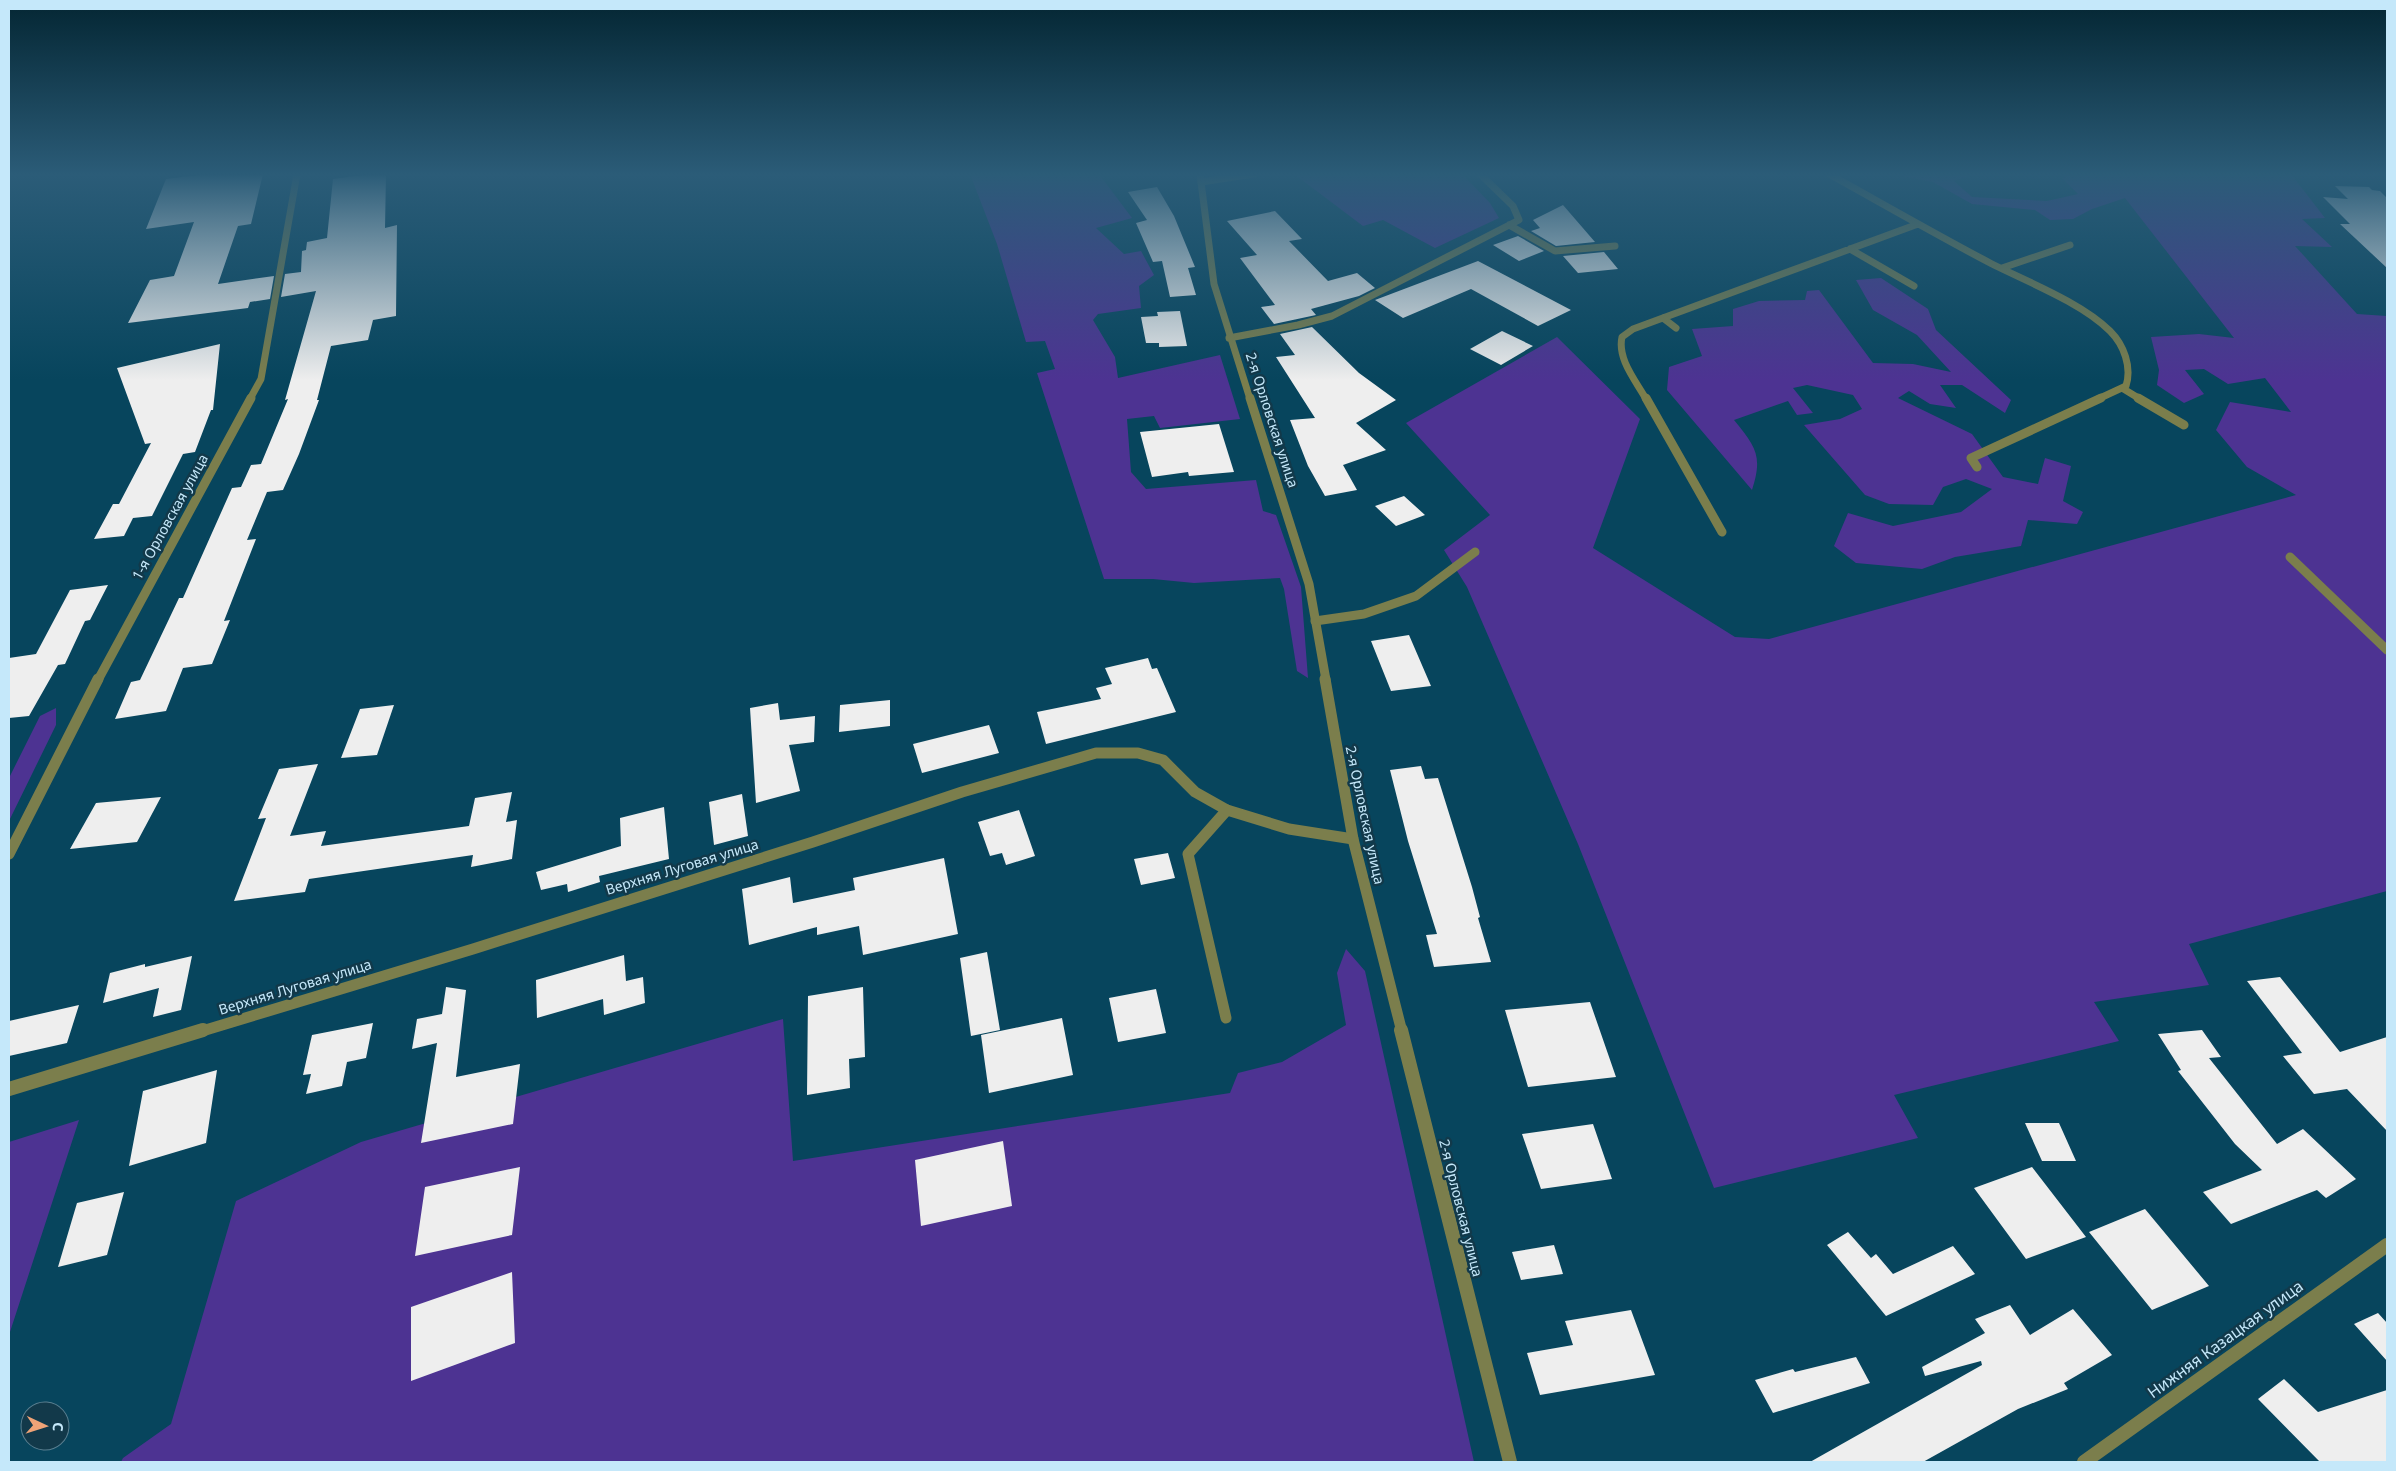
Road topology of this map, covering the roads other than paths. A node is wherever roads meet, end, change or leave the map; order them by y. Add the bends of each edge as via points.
1 (285, 243) edge
2 (1209, 243) edge
3 (1475, 243) edge
4 (1541, 243) edge
5 (1867, 243) edge
6 (1954, 243) edge
7 (2070, 245) dead end
8 (1615, 246) dead end
9 (1850, 249) junction
10 (2002, 268) junction
11 (1914, 286) dead end
12 (1663, 318) junction
13 (1676, 328) dead end
14 (1230, 338) junction
15 (2122, 388) junction
16 (2184, 425) dead end
17 (1977, 467) dead end
18 (1722, 532) dead end
19 (1474, 552) dead end
20 (2290, 557) dead end
21 (1315, 621) junction
22 (2387, 650) edge
23 (1228, 810) junction
24 (1352, 839) junction
25 (9, 854) edge
26 (1226, 1018) dead end
27 (9, 1089) edge
28 (2387, 1245) edge
29 (1510, 1462) edge
30 (2084, 1462) edge

1 - 25 street, 1-я Орловская улица via 261,379 113,650
2 - 14 street, 2-я Орловская улица via 1214,284
3 - 14 street via 1332,316
4 - 8 street via 1555,251
5 - 9 street
6 - 10 street
7 - 10 street
9 - 11 street
9 - 12 street
10 - 15 street via 2090,314 2110,331 2121,344 2130,374
12 - 13 street
12 - 18 street via 1633,329 1622,337 1622,358
14 - 21 street, 2-я Орловская улица via 1309,584
15 - 16 street
15 - 17 street via 1970,458
19 - 21 street via 1416,596 1364,614
20 - 22 street
21 - 24 street, 2-я Орловская улица
23 - 24 street, Верхняя Луговая улица via 1289,828
23 - 26 street via 1188,854
23 - 27 street, Верхняя Луговая улица via 1195,792 1163,760 1138,753 1096,753 962,792 492,943
24 - 29 street, 2-я Орловская улица
28 - 30 street, Нижняя Казацкая улица

